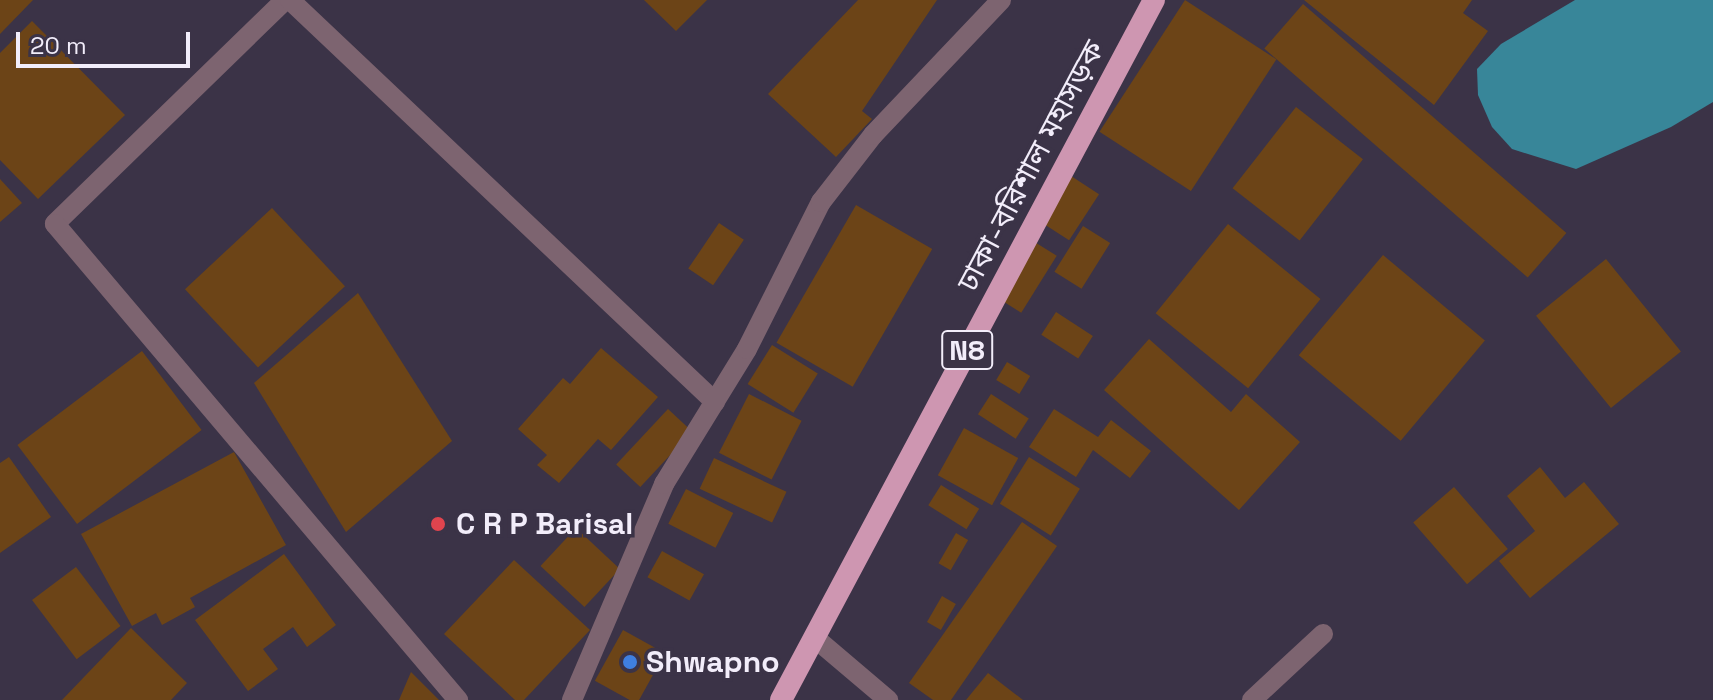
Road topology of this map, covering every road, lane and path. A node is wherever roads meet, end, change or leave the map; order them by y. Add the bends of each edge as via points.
1 (287, 0) edge
2 (1001, 0) edge
3 (1154, 0) edge
4 (715, 402) junction
5 (1323, 634) dead end
6 (815, 638) junction
7 (458, 700) edge
8 (572, 700) edge
9 (781, 700) edge
10 (888, 700) edge
11 (1252, 700) edge

1 - 4 street
1 - 7 street via 55,224
2 - 4 street via 873,135 821,202
3 - 6 highway, ঢাকা-বরিশাল মহাসড়ক / N8
4 - 8 street via 664,484 630,575
5 - 11 street
6 - 9 highway, ঢাকা-বরিশাল মহাসড়ক / N8
6 - 10 street

